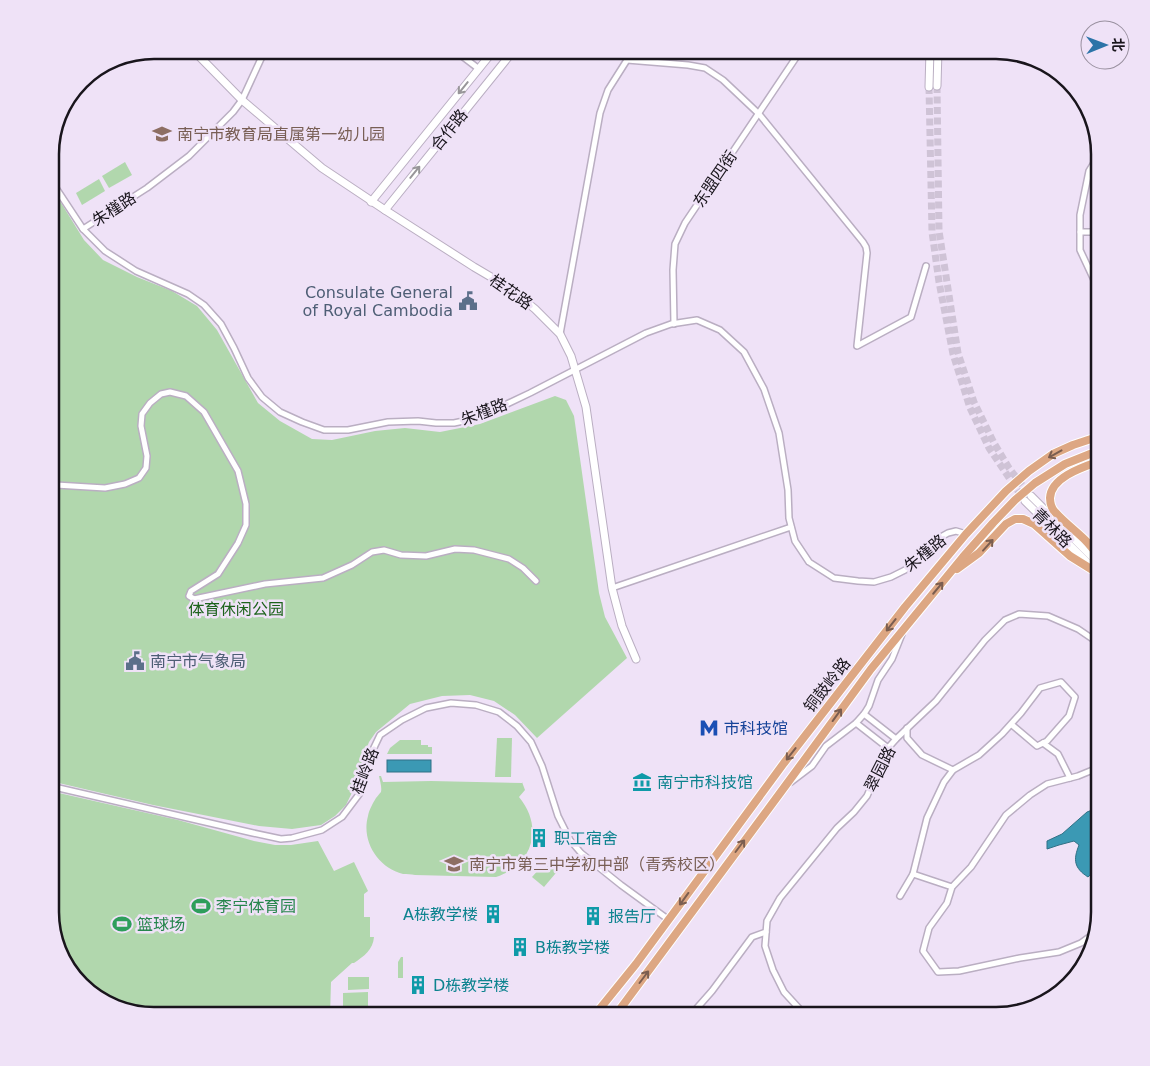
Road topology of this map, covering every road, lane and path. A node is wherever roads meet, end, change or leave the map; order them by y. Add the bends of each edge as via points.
1 (202, 59) edge
2 (261, 59) edge
3 (465, 59) edge
4 (486, 59) edge
5 (507, 59) edge
6 (795, 59) edge
7 (930, 59) edge
8 (938, 59) edge
9 (627, 60) joint
10 (478, 69) junction
11 (937, 86) tunnel mouth
12 (929, 87) tunnel mouth
13 (242, 100) junction
14 (758, 114) junction
15 (1091, 168) edge
16 (59, 192) edge
17 (371, 202) junction
18 (385, 210) junction
19 (83, 228) junction
20 (1080, 232) junction
21 (1091, 232) edge
22 (926, 266) dead end
23 (1091, 273) edge
24 (674, 324) junction
25 (560, 334) junction
26 (576, 370) junction
27 (1091, 439) edge
28 (1091, 454) edge
29 (1091, 465) edge
30 (59, 485) edge
31 (791, 527) junction
32 (966, 534) junction
33 (1091, 546) edge
34 (1091, 557) edge
35 (1091, 565) edge
36 (1091, 569) edge
37 (949, 574) junction
38 (536, 581) dead end
39 (612, 588) junction
40 (904, 629) junction
41 (1091, 638) edge
42 (636, 659) dead end
43 (864, 714) junction
44 (856, 723) junction
45 (1011, 724) junction
46 (907, 728) junction
47 (896, 739) junction
48 (1043, 743) junction
49 (888, 748) junction
50 (953, 770) junction
51 (1091, 771) edge
52 (1070, 778) junction
53 (786, 785) junction
54 (59, 788) edge
55 (702, 873) junction
56 (913, 874) junction
57 (714, 882) junction
58 (952, 887) junction
59 (900, 896) dead end
60 (668, 920) junction
61 (766, 932) junction
62 (1087, 939) edge
63 (601, 1007) edge
64 (622, 1007) edge
65 (698, 1007) edge
66 (798, 1007) edge

1 - 13 street, 桂花路
2 - 13 street, 朱槿路
3 - 10 street
4 - 10 street
18 -> 5 street, 合作路
6 - 14 street, 东盟四街
7 - 12 street
8 - 11 street
9 - 14 street via 705,68 723,80
9 - 25 street via 608,90 600,113
10 -> 17 street
13 - 17 street, 桂花路 via 322,168
13 - 19 street, 朱槿路 via 189,156 147,188
14 - 22 street via 866,247 857,346 911,317
14 - 24 street, 东盟四街 via 685,223 675,244
15 - 20 street via 1080,215
16 - 19 street
17 - 18 street, 桂花路
18 - 25 street, 桂花路 via 508,287
19 - 26 street, 朱槿路 via 105,251 136,271 188,294 204,305 221,324 248,378 262,397 280,412 324,430 348,430 388,422 454,423 473,419
20 - 21 street
20 - 23 street via 1080,250
24 - 26 street, 朱槿路 via 646,333
24 - 31 street, 朱槿路 via 697,320 720,330 744,352 764,388 779,433
25 - 26 street, 桂花路
26 - 39 street, 桂花路 via 586,407
27 -> 32 main road, 铜鼓岭路 via 1053,454 1029,471
28 - 37 main road, 铜鼓岭路 via 1065,464 1035,483 993,523
29 - 33 main road via 1057,482 1050,493 1050,504
30 - 38 street via 104,488 140,478 146,468 147,456 142,414 161,394 170,392 186,396 204,412 238,471 246,504 246,525 238,543 218,574 191,591 189,596 194,599 265,584 323,578 372,552 384,550 426,556 455,549 474,550 509,559
31 - 32 street, 朱槿路 via 795,541 808,562 834,578 858,582 891,577 905,570 939,538 956,531
31 - 39 street
32 -> 55 main road, 铜鼓岭路 via 905,607
34 - 35 street, 青林路 via 1028,498
37 -> 36 main road via 979,554 1006,524 1019,519 1031,521 1070,556
40 -> 37 main road, 铜鼓岭路
39 - 42 street, 桂花路 via 622,626
40 - 43 street
53 -> 40 main road, 铜鼓岭路
41 - 46 street, 翠园路 via 1048,616 1019,614 1005,620 936,701
43 - 44 street
43 - 47 street
44 - 49 street
44 - 53 street via 826,746 812,766
45 - 48 street via 1037,746
45 - 48 street via 1040,688 1061,682 1075,697 1070,716
45 - 50 street via 979,755
46 - 47 street, 翠园路
46 - 50 street via 906,738 922,755
47 - 49 street, 翠园路
48 - 52 street via 1058,754
49 - 61 street, 翠园路 via 867,796 780,898 767,921
50 - 56 street via 927,818
51 - 52 street
52 - 58 street via 1047,784 1006,815 971,866
57 -> 53 main road, 铜鼓岭路
54 - 60 street, 桂岭路 via 281,839 292,838 322,830 342,817 360,793 369,758 380,735 426,708 451,703 476,705 499,712 531,742 558,816 581,853
55 - 57 main road
55 -> 60 main road, 铜鼓岭路
56 - 58 street
56 - 59 street
64 -> 57 main road, 铜鼓岭路
58 - 62 street via 947,903 929,928 923,951 938,972 1059,952
60 - 63 main road, 铜鼓岭路
61 - 65 street via 752,937
61 - 66 street, 翠园路 via 765,946 773,970 784,992

